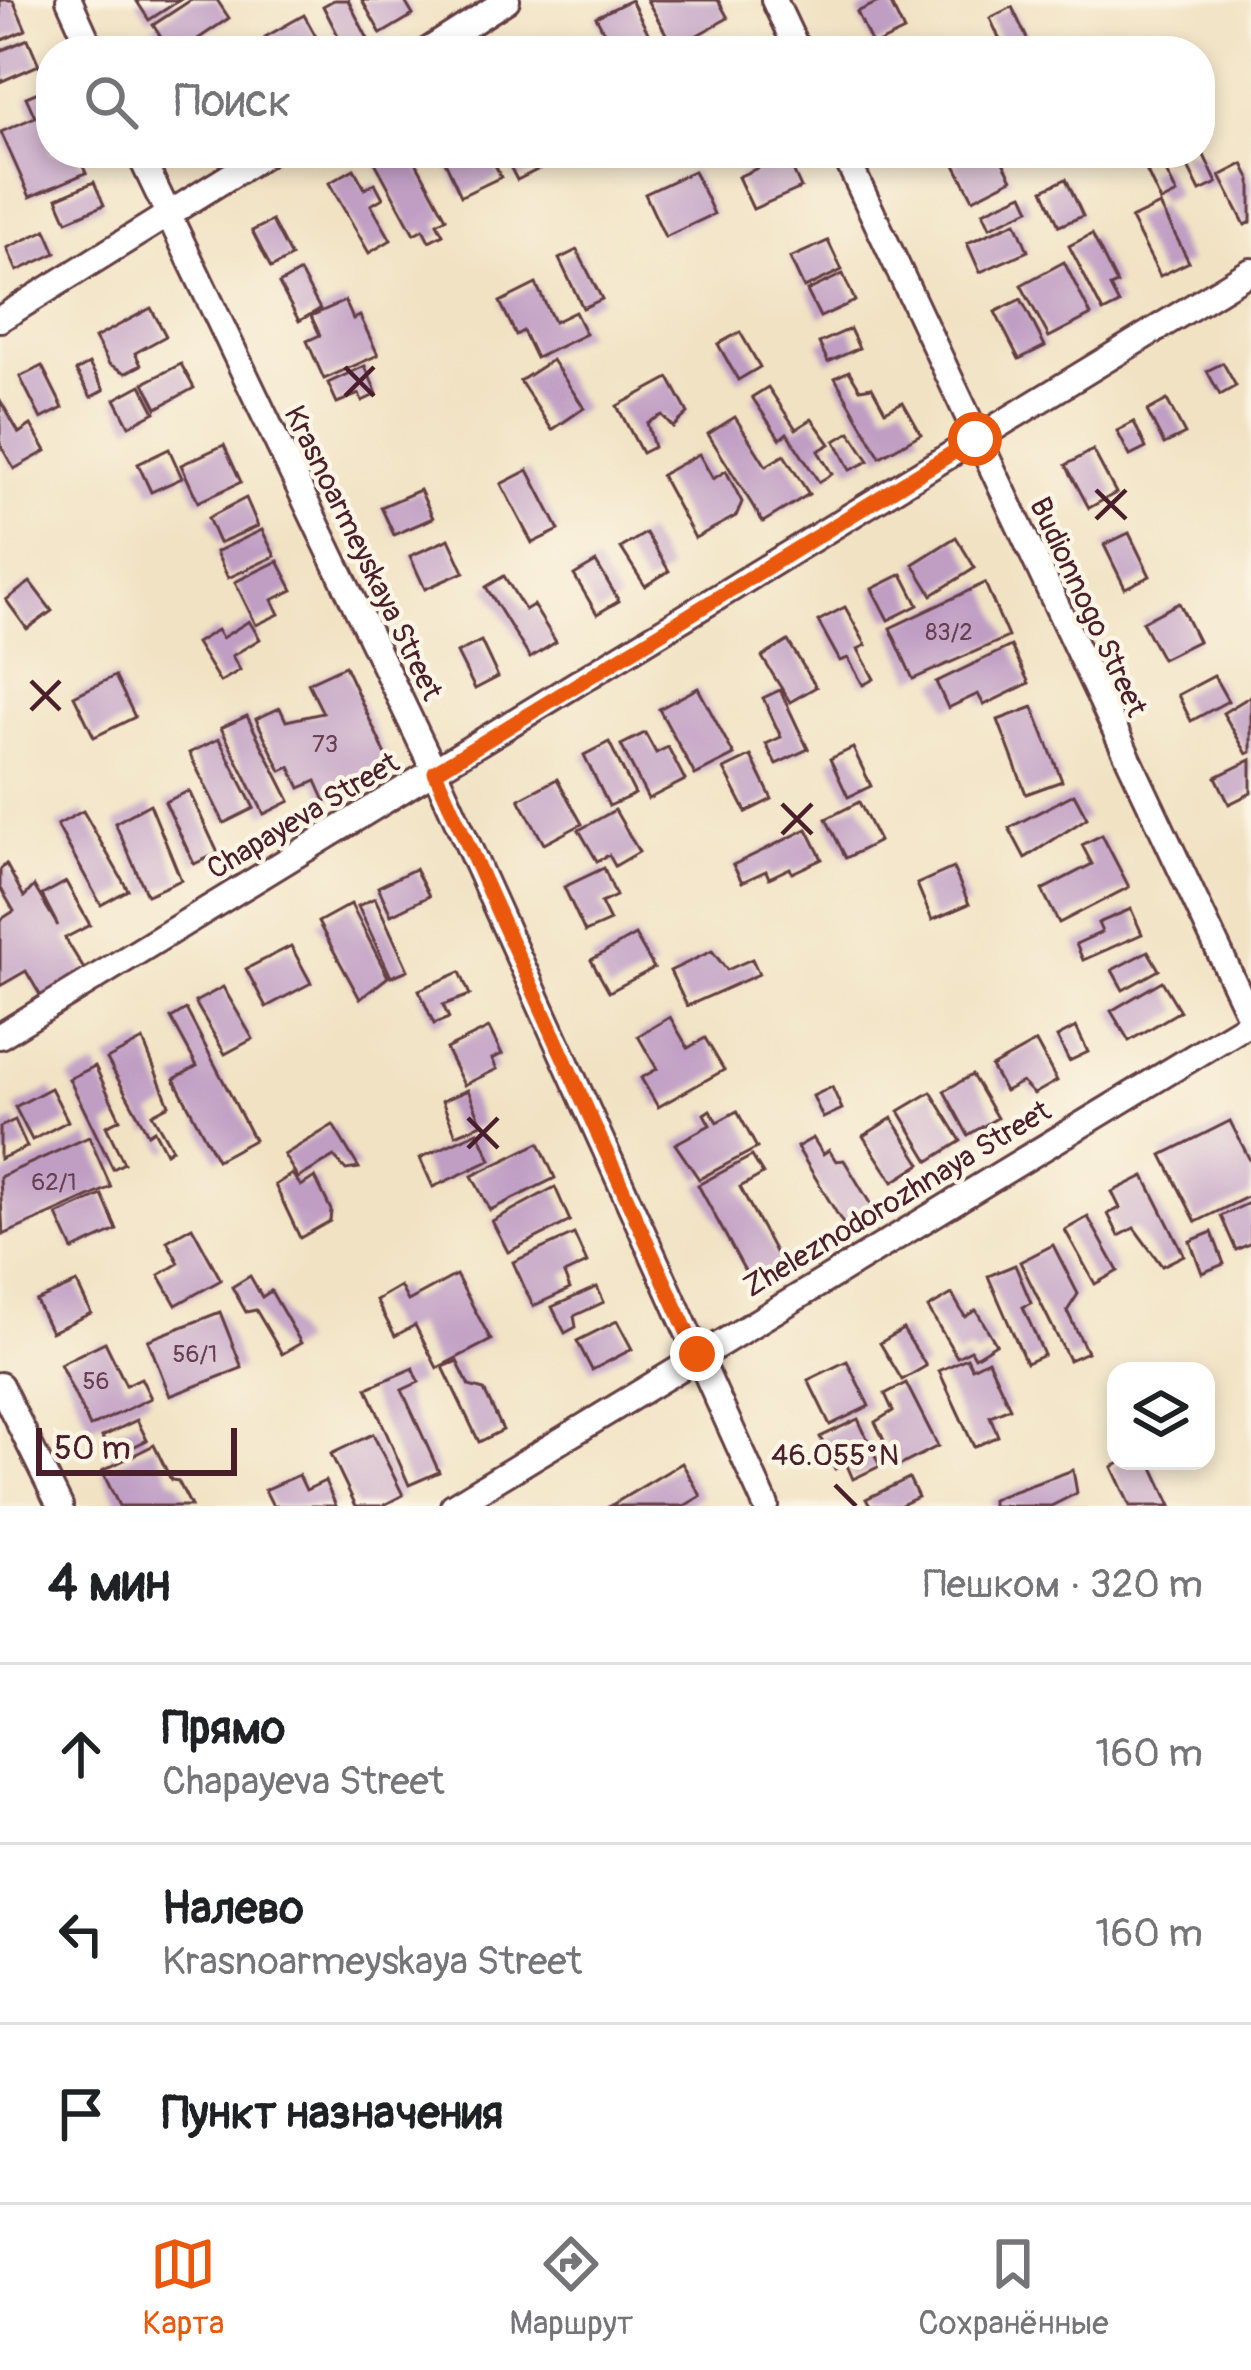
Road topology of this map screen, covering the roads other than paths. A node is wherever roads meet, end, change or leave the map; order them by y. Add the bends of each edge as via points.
1 (69, 0) edge
2 (507, 0) edge
3 (774, 0) edge
4 (85, 36) edge
5 (451, 36) edge
6 (791, 36) edge
7 (146, 168) edge
8 (243, 168) edge
9 (851, 168) edge
10 (168, 216) junction
11 (1251, 271) edge
12 (0, 319) edge
13 (975, 439) junction
14 (435, 772) junction
15 (1251, 1021) edge
16 (0, 1036) edge
17 (697, 1354) junction
18 (0, 1385) edge
19 (60, 1506) edge
20 (453, 1506) edge
21 (766, 1506) edge

1 - 4 street
2 - 5 street
3 - 6 street
7 - 10 street, Krasnoarmeyskaya Street
8 - 10 street
9 - 13 street, Budionnogo Street
10 - 12 street
10 - 14 street, Krasnoarmeyskaya Street
11 - 13 street, Chapayeva Street
13 - 14 street, Chapayeva Street
13 - 15 street, Budionnogo Street
14 - 16 street, Chapayeva Street
14 - 17 street, Krasnoarmeyskaya Street
15 - 17 street, Zheleznodorozhnaya Street
17 - 20 street, Zheleznodorozhnaya Street
17 - 21 street, Krasnoarmeyskaya Street
18 - 19 street

